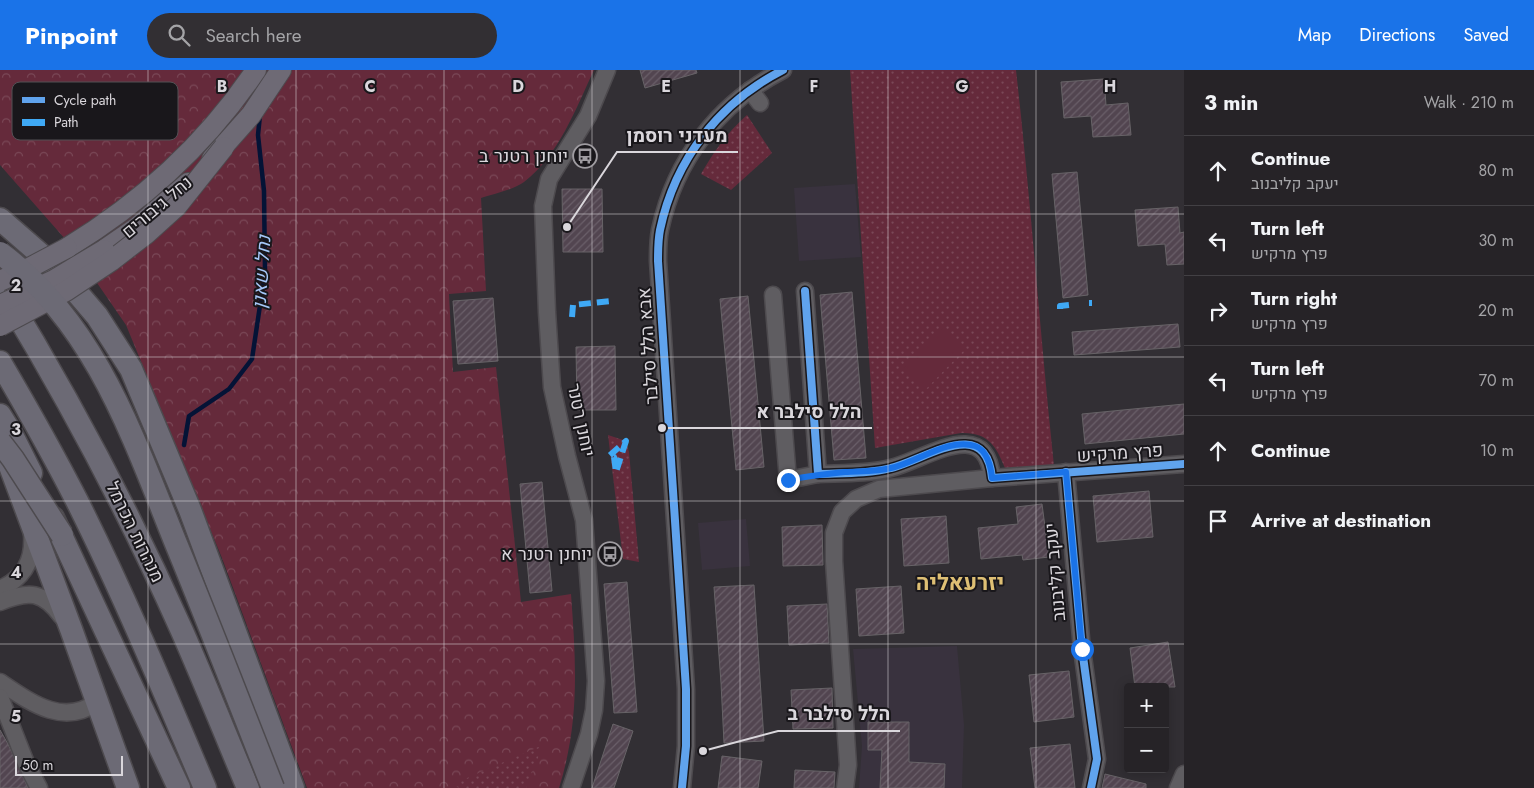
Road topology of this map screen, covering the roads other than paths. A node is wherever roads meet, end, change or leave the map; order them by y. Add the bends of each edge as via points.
1 (256, 70) edge
2 (607, 70) edge
3 (784, 70) edge
4 (279, 74) edge
5 (224, 148) junction
6 (0, 219) edge
7 (0, 253) edge
8 (0, 281) edge
9 (0, 286) edge
10 (805, 291) dead end
11 (773, 295) dead end
12 (0, 305) edge
13 (0, 326) edge
14 (0, 362) edge
15 (0, 415) edge
16 (0, 441) edge
17 (1184, 464) edge
18 (1066, 472) junction
19 (818, 474) junction
20 (992, 478) junction
21 (30, 522) junction
22 (62, 535) junction
23 (0, 589) edge
24 (0, 602) edge
25 (71, 629) junction
26 (0, 682) edge
27 (0, 697) edge
28 (97, 702) junction
29 (1184, 774) edge
30 (39, 788) edge
31 (128, 788) edge
32 (179, 788) edge
33 (205, 788) edge
34 (248, 788) edge
35 (273, 788) edge
36 (293, 788) edge
37 (571, 788) edge
38 (682, 788) edge
39 (845, 788) edge
40 (1091, 788) edge
41 (1178, 788) edge

1 - 8 main road, נחל גיבורים, bridge via 178,164 120,213 67,248
2 - 37 street, יוחנן רטנר via 588,116 549,179 543,206 552,387 584,520 596,681 589,734
3 - 38 street, אבא הלל סילבר via 755,96 740,97 709,127 676,179 660,233 658,261 686,689
4 - 5 main road, נחל גיבורים
5 - 12 main road, נחל גיבורים, bridge via 136,228 54,280
5 - 13 main road, bridge via 177,206 146,234 66,291
6 - 36 highway via 55,267 97,316 131,368 193,518
7 - 35 highway, bridge via 33,280 56,306 87,347 109,384
9 - 34 highway, מנהרות הכרמל via 114,488 182,632
10 - 19 street
11 - 19 street via 788,480
14 - 33 highway via 88,524 146,648
15 - 22 highway, bridge
16 - 21 highway, bridge
16 - 22 highway, bridge
17 - 18 street, פרץ מרקיש
18 - 20 street, פרץ מרקיש
18 - 40 street, יעקב קליבנוב via 1082,649 1097,759
19 - 20 street via 890,468 950,446 965,444 977,446 986,456
20 - 39 street, פרץ מרקיש via 879,489 856,499 842,512 834,534 834,561 848,765
21 - 23 street via 33,549 27,569 15,582
21 - 25 highway
22 - 32 highway
24 - 25 street via 22,594 44,598
25 - 28 highway
26 - 28 street via 32,701 66,714 81,712
27 - 30 street
28 - 31 highway
29 - 41 street

